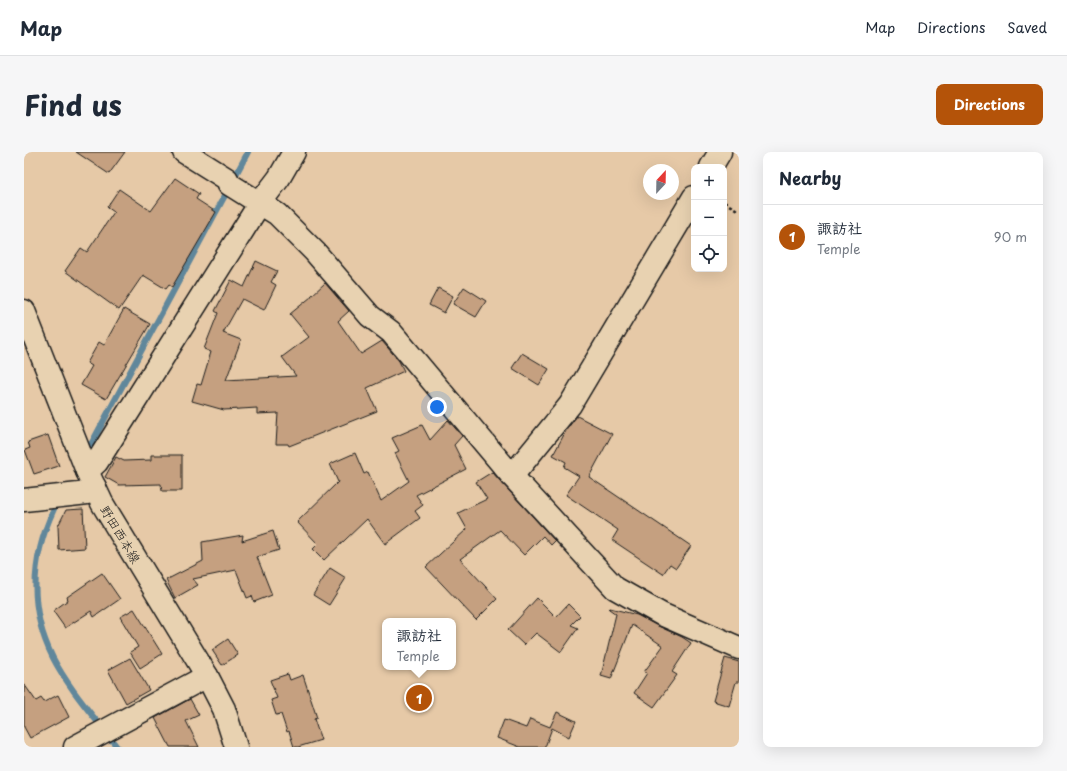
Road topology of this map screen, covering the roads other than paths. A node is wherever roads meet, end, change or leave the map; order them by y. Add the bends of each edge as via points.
1 (184, 152) edge
2 (294, 152) edge
3 (720, 152) edge
4 (713, 164) edge
5 (692, 200) edge
6 (260, 203) junction
7 (24, 311) edge
8 (512, 476) junction
9 (91, 479) junction
10 (24, 500) edge
11 (739, 648) edge
12 (207, 676) junction
13 (75, 747) edge
14 (236, 747) edge

1 - 6 street
2 - 6 street
3 - 4 street
5 - 8 street via 570,405
6 - 8 street via 277,214 315,252 370,316 390,332
6 - 9 street via 97,462
7 - 9 street, 野田西本線
8 - 11 street via 615,588 661,614
9 - 10 street via 87,493
9 - 12 street, 野田西本線 via 102,503
12 - 13 street
12 - 14 street, 野田西本線 via 224,709

